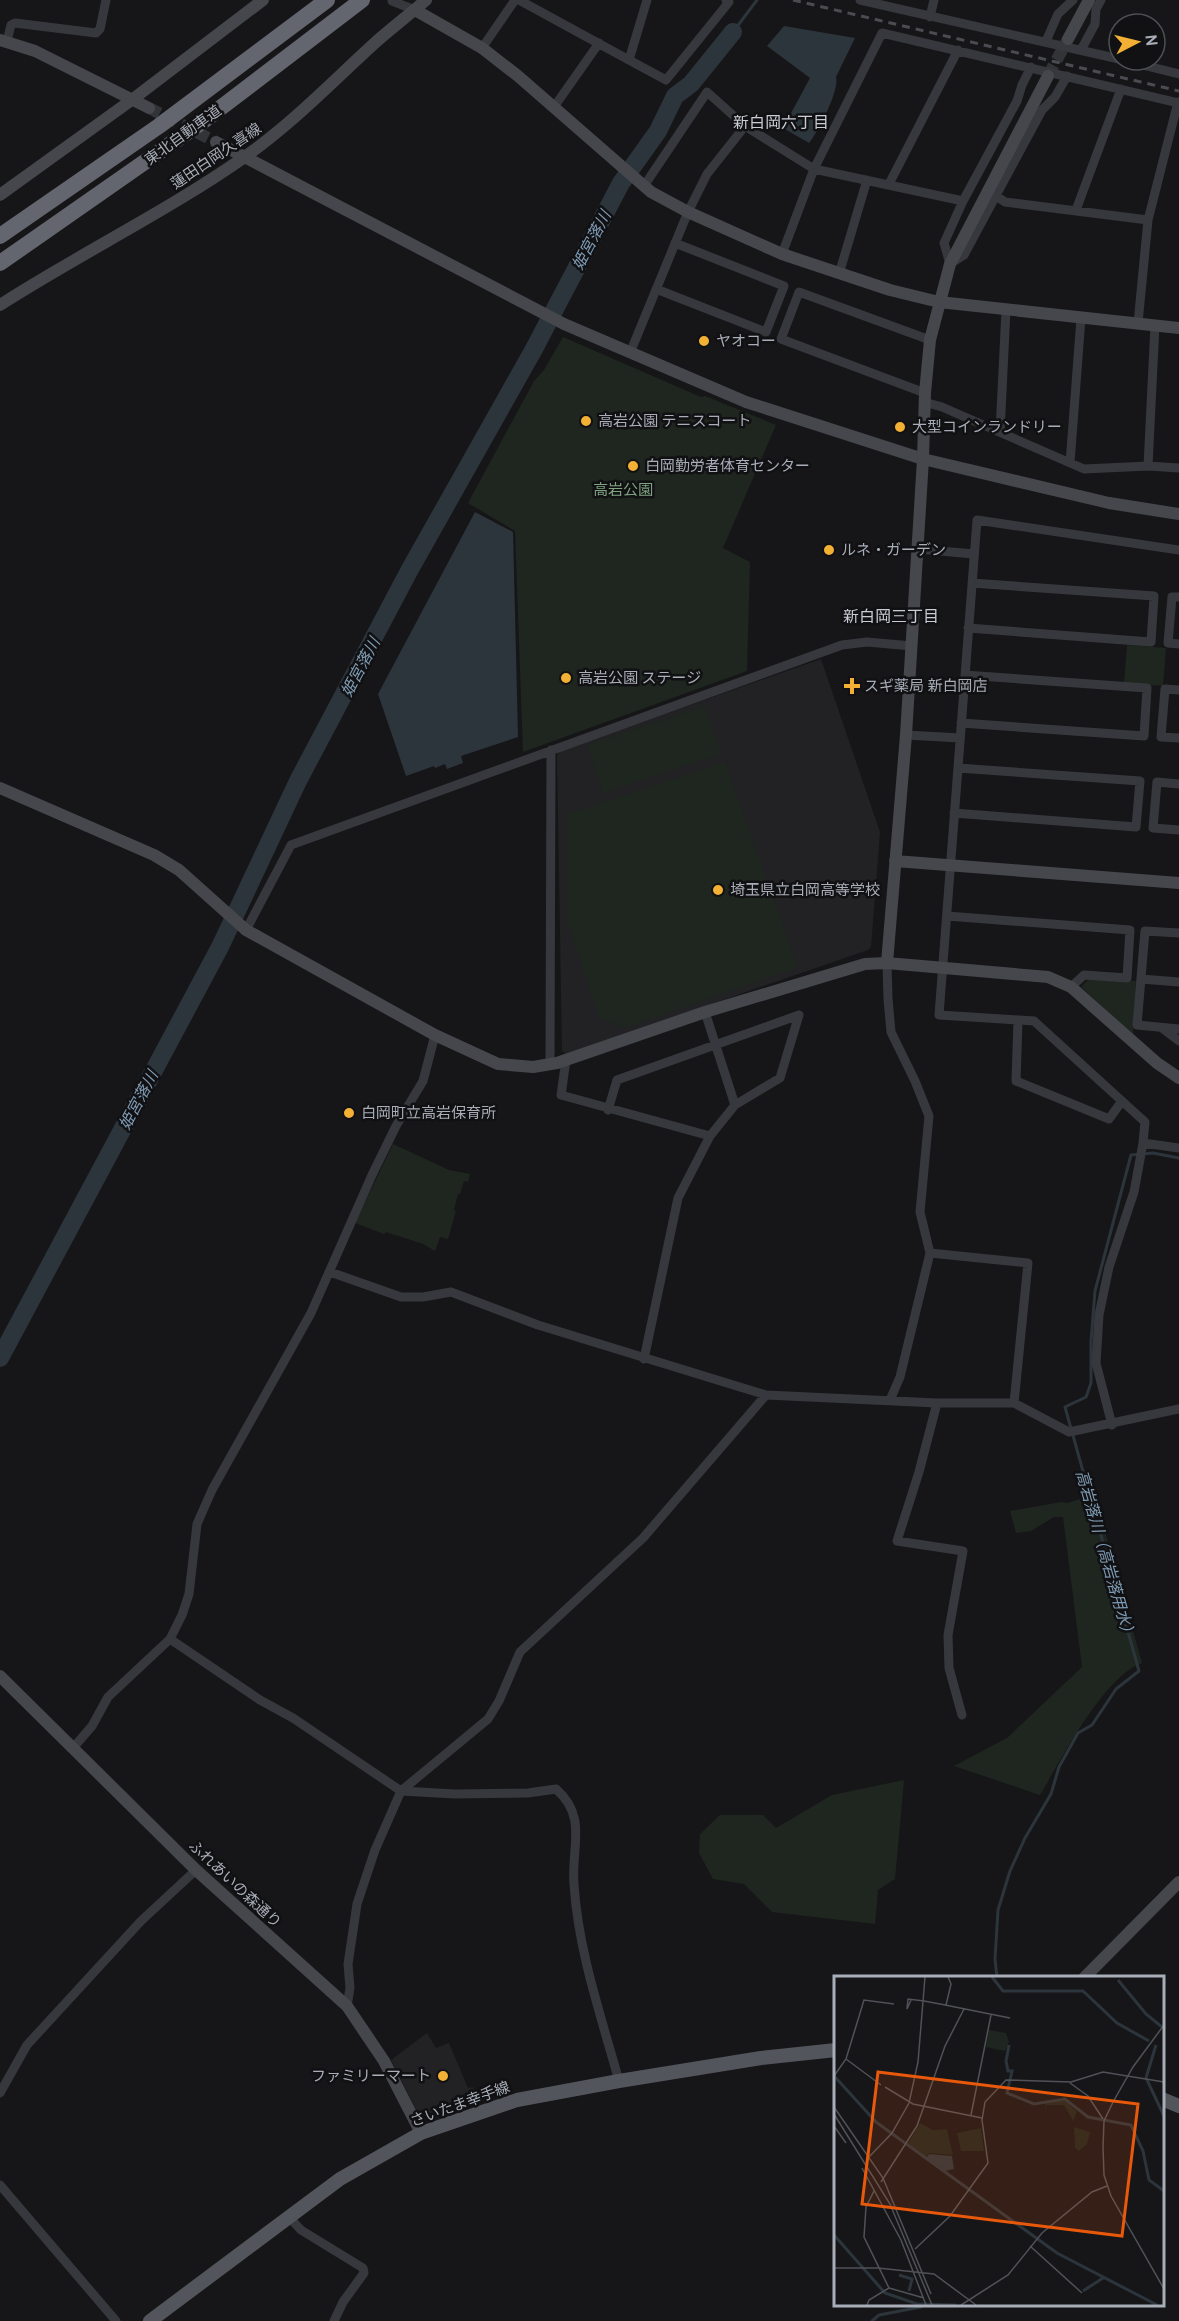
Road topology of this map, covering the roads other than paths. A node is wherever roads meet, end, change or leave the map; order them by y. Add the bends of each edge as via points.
1 (106, 0) edge
2 (263, 0) edge
3 (327, 0) edge
4 (362, 0) edge
5 (426, 0) edge
6 (517, 0) edge
7 (647, 0) edge
8 (726, 0) edge
9 (860, 0) edge
10 (934, 0) edge
11 (1073, 0) edge
12 (1089, 0) edge
13 (1101, 0) edge
14 (392, 1) edge
15 (415, 10) junction
16 (930, 17) junction
17 (1068, 39) tunnel mouth
18 (4, 40) edge
19 (1046, 41) junction
20 (599, 43) junction
21 (482, 48) junction
22 (958, 50) junction
23 (1081, 50) junction
24 (1107, 56) edge
25 (629, 60) junction
26 (1031, 67) junction
27 (1048, 76) tunnel mouth
28 (1066, 76) junction
29 (1121, 89) junction
30 (133, 99) junction
31 (1178, 103) edge
32 (554, 107) junction
33 (149, 108) tunnel mouth
34 (745, 126) junction
35 (216, 142) tunnel mouth
36 (246, 156) junction
37 (814, 169) junction
38 (867, 180) junction
39 (889, 184) junction
40 (644, 186) junction
41 (0, 195) edge
42 (995, 195) junction
43 (963, 201) junction
44 (1076, 210) junction
45 (688, 212) junction
46 (1148, 220) junction
47 (0, 236) edge
48 (675, 243) junction
49 (782, 254) junction
50 (0, 263) edge
51 (950, 264) junction
52 (839, 274) junction
53 (656, 289) junction
54 (939, 302) junction
55 (0, 305) edge
56 (1006, 310) junction
57 (1081, 318) junction
58 (1138, 323) junction
59 (1155, 325) junction
60 (1179, 328) edge
61 (930, 340) junction
62 (630, 353) junction
63 (925, 397) junction
64 (1000, 432) junction
65 (923, 459) junction
66 (1071, 463) junction
67 (1148, 466) junction
68 (1179, 468) edge
69 (1179, 514) edge
70 (917, 549) junction
71 (1179, 550) edge
72 (974, 554) junction
73 (972, 583) junction
74 (1179, 597) edge
75 (968, 628) junction
76 (1179, 644) edge
77 (912, 646) junction
78 (965, 675) junction
79 (1179, 690) edge
80 (961, 723) junction
81 (906, 735) junction
82 (960, 738) junction
83 (1179, 738) edge
84 (551, 750) junction
85 (958, 768) junction
86 (1179, 784) edge
87 (0, 788) edge
88 (954, 813) junction
89 (1179, 830) edge
90 (895, 861) junction
91 (950, 866) junction
92 (1179, 883) edge
93 (947, 916) junction
94 (246, 930) junction
95 (1179, 933) edge
96 (887, 963) junction
97 (943, 967) junction
98 (1141, 979) junction
99 (1179, 982) edge
100 (1071, 987) junction
101 (705, 1012) junction
102 (1018, 1021) junction
103 (1161, 1027) junction
104 (1179, 1029) edge
105 (435, 1035) junction
106 (1179, 1041) edge
107 (716, 1045) junction
108 (566, 1060) junction
109 (550, 1064) junction
110 (1179, 1078) edge
111 (1122, 1101) junction
112 (735, 1105) junction
113 (608, 1110) junction
114 (710, 1136) junction
115 (1143, 1143) junction
116 (1179, 1148) edge
117 (930, 1252) junction
118 (330, 1272) junction
119 (644, 1359) junction
120 (766, 1395) junction
121 (890, 1400) junction
122 (937, 1403) junction
123 (1014, 1403) junction
124 (1179, 1409) edge
125 (1112, 1425) junction
126 (170, 1639) junction
127 (0, 1676) edge
128 (962, 1715) dead end
129 (73, 1748) junction
130 (401, 1791) junction
131 (196, 1870) junction
132 (1179, 1882) edge
133 (1085, 1976) edge
134 (347, 2006) junction
135 (834, 2050) edge
136 (618, 2081) junction
137 (0, 2093) edge
138 (1164, 2100) edge
139 (1179, 2106) edge
140 (421, 2133) junction
141 (0, 2185) edge
142 (289, 2217) junction
143 (116, 2321) edge
144 (150, 2321) edge
145 (334, 2321) edge

1 - 18 street via 96,33 15,23
2 - 30 street
3 - 47 highway, 東北自動車道 via 159,126
4 - 50 highway, 東北自動車道 via 202,122
5 - 15 street, 蓮田白岡久喜線
6 - 20 street
6 - 21 street
7 - 25 street
8 - 25 street via 729,2 666,80
9 - 16 street
10 - 16 street
11 - 19 street via 1058,14
12 - 17 street
13 - 23 street via 1095,24
14 - 15 street
15 - 21 street
15 - 36 street, 蓮田白岡久喜線 via 297,116
16 - 19 street
18 - 30 street
19 - 23 street
20 - 25 street
20 - 32 street
21 - 32 street
22 - 26 street
22 - 37 street via 882,33
22 - 39 street
23 - 24 street
26 - 28 street
26 - 43 street
27 - 51 street
28 - 29 street
28 - 42 street via 1055,97 1042,110
29 - 31 street
29 - 44 street
30 - 33 street
30 - 41 street
31 - 46 street
32 - 40 street
34 - 37 street
34 - 40 street via 707,92
34 - 45 street via 707,174
35 - 36 street
36 - 55 street, 蓮田白岡久喜線
36 - 62 street via 564,324
37 - 38 street
37 - 49 street
38 - 39 street
38 - 52 street
39 - 43 street
40 - 45 street
42 - 44 street via 1005,202
42 - 51 street via 963,255
43 - 51 street via 944,243
44 - 46 street
45 - 48 street
45 - 49 street
46 - 58 street
48 - 53 street
48 - 53 street via 784,286 766,332
49 - 52 street
51 - 54 street
52 - 54 street
53 - 62 street
54 - 56 street
54 - 61 street
56 - 57 street
56 - 64 street
57 - 58 street
57 - 66 street
58 - 59 street
59 - 60 street
59 - 67 street
61 - 63 street
61 - 63 street via 799,292 781,339
62 - 65 street via 746,402
63 - 64 street
63 - 65 street
64 - 66 street
65 - 69 street via 1109,503
65 - 70 street
66 - 67 street via 1084,469
67 - 68 street
70 - 72 street
70 - 77 street
71 - 72 street via 976,520
72 - 73 street
73 - 75 street
73 - 75 street via 1154,596 1151,642
74 - 76 street via 1172,597 1168,643
75 - 78 street
77 - 81 street
77 - 84 street via 867,642 842,645
78 - 80 street
78 - 80 street via 1147,688 1144,736
79 - 83 street via 1165,689 1161,737
80 - 82 street
81 - 82 street
81 - 90 street
82 - 85 street
84 - 94 street via 291,845
84 - 109 street
85 - 88 street
85 - 88 street via 1140,781 1136,827
86 - 89 street via 1156,782 1153,828
87 - 94 street via 154,855 179,870
88 - 91 street
90 - 91 street
90 - 96 street
91 - 92 street
91 - 93 street
93 - 97 street
93 - 100 street via 1130,930 1127,978 1084,975
94 - 105 street
95 - 98 street via 1145,931
96 - 97 street
96 - 101 street via 865,964
96 - 117 street via 891,1032 929,1116 920,1212
97 - 100 street via 1048,977
97 - 102 street via 939,1015
98 - 99 street
98 - 103 street via 1137,1025
100 - 110 street
101 - 107 street
101 - 108 street
102 - 111 street via 1034,1021
102 - 111 street via 1016,1082 1109,1119
103 - 104 street
103 - 106 street
105 - 109 street via 498,1064
105 - 118 street via 423,1081 381,1156
107 - 112 street
107 - 112 street via 799,1016 780,1078
107 - 113 street via 617,1080
108 - 109 street
108 - 113 street via 561,1095
111 - 115 street via 1145,1122
112 - 114 street
113 - 114 street
114 - 119 street via 678,1198
115 - 116 street
115 - 125 street via 1134,1192 1109,1267 1099,1315 1096,1363
117 - 121 street via 900,1377
117 - 123 street via 1028,1263
118 - 119 street via 401,1297 451,1292
118 - 126 street via 197,1524 189,1594
119 - 120 street
120 - 121 street
120 - 130 street via 643,1538 520,1652 500,1701 488,1719
121 - 122 street
122 - 123 street
122 - 128 street via 897,1541 963,1551 948,1635 949,1668
123 - 125 street via 1069,1432
124 - 125 street
126 - 129 street via 108,1697 92,1726
126 - 130 street
127 - 129 street, ふれあいの森通り
129 - 131 street, ふれあいの森通り
130 - 134 street via 357,1904 348,1964
130 - 136 street via 455,1794 556,1789 567,1799 577,1824 573,1881 578,1929
131 - 134 street, ふれあいの森通り
131 - 137 street via 141,1921 27,2044
132 - 133 street
134 - 140 street, ふれあいの森通り via 384,2061
135 - 136 main road, さいたま幸手線
136 - 140 main road, さいたま幸手線 via 517,2100
138 - 139 main road
140 - 142 main road, さいたま幸手線 via 339,2180
141 - 143 street
142 - 144 main road, さいたま幸手線
142 - 145 street via 301,2230 363,2268 364,2273

